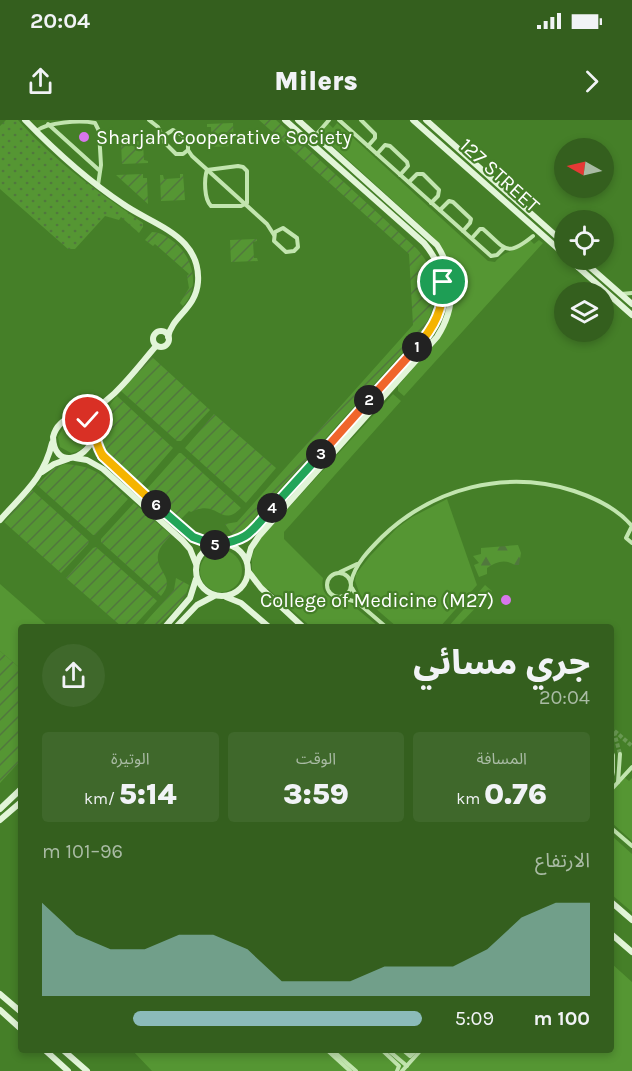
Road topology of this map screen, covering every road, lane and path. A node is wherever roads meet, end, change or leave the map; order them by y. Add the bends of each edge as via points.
1 (25, 120) edge
2 (151, 120) edge
3 (285, 120) edge
4 (298, 120) edge
5 (329, 120) edge
6 (339, 120) edge
7 (351, 120) edge
8 (361, 120) edge
9 (413, 120) edge
10 (426, 120) edge
11 (97, 122) edge
12 (55, 123) junction
13 (48, 124) junction
14 (345, 126) junction
15 (171, 130) junction
16 (36, 131) junction
17 (57, 133) junction
18 (316, 136) junction
19 (164, 139) junction
20 (368, 146) junction
21 (188, 150) junction
22 (183, 154) junction
23 (377, 154) junction
24 (192, 156) junction
25 (92, 164) junction
26 (101, 165) junction
27 (207, 170) junction
28 (101, 171) junction
29 (400, 175) junction
30 (409, 182) junction
31 (368, 183) junction
32 (98, 186) junction
33 (362, 189) junction
34 (431, 203) junction
35 (245, 204) junction
36 (440, 210) junction
37 (267, 224) junction
38 (279, 229) junction
39 (463, 231) junction
40 (554, 234) edge
41 (274, 235) junction
42 (533, 236) dead end
43 (471, 239) junction
44 (554, 246) edge
45 (504, 248) junction
46 (581, 270) edge
47 (593, 270) edge
48 (632, 292) edge
49 (621, 294) junction
50 (632, 304) edge
51 (632, 315) edge
52 (171, 328) junction
53 (163, 332) junction
54 (168, 337) junction
55 (156, 346) junction
56 (104, 403) junction
57 (75, 416) junction
58 (94, 435) junction
59 (53, 440) junction
60 (73, 458) junction
61 (42, 472) junction
62 (0, 520) edge
63 (188, 534) junction
64 (183, 540) junction
65 (632, 543) edge
66 (226, 544) junction
67 (213, 545) junction
68 (247, 562) junction
69 (360, 562) junction
70 (196, 564) junction
71 (248, 571) junction
72 (339, 573) junction
73 (197, 579) junction
74 (352, 584) junction
75 (214, 596) junction
76 (225, 597) junction
77 (341, 597) junction
78 (362, 605) junction
79 (168, 624) edge
80 (179, 624) edge
81 (266, 624) edge
82 (300, 624) edge
83 (383, 624) edge
84 (620, 754) tunnel mouth
85 (632, 767) edge
86 (618, 783) junction
87 (614, 787) edge
88 (18, 792) edge
89 (18, 805) edge
90 (0, 809) edge
91 (0, 820) edge
92 (614, 830) edge
93 (632, 846) edge
94 (614, 904) edge
95 (632, 920) edge
96 (614, 936) edge
97 (632, 952) edge
98 (0, 994) edge
99 (18, 1009) edge
100 (0, 1010) edge
101 (18, 1026) edge
102 (48, 1053) edge
103 (66, 1053) edge
104 (330, 1053) edge
105 (336, 1053) edge
106 (385, 1053) edge
107 (391, 1053) edge
108 (418, 1053) edge
109 (406, 1066) junction
110 (68, 1071) edge
111 (87, 1071) edge
112 (350, 1071) edge
113 (356, 1071) edge
114 (397, 1071) edge
115 (402, 1071) edge

1 - 16 street
2 - 15 street
2 - 19 street
3 - 33 street
4 - 18 street
5 - 18 street
6 - 14 street
7 - 14 street
8 - 20 street via 375,134
9 - 44 street, 127 STREET
10 - 40 street, 127 STREET
11 - 12 street
11 - 26 street
12 - 13 street
12 - 17 street
13 - 16 street
13 - 17 street
14 - 20 street
15 - 19 street
15 - 21 street via 184,137
16 - 32 street
17 - 25 street
18 - 31 street
19 - 22 street via 174,153
20 - 23 street
21 - 22 street
21 - 24 street
22 - 24 street
23 - 29 street
23 - 29 street via 385,145 390,146 407,162
24 - 27 street
25 - 26 street
25 - 28 street
26 - 28 street
27 - 35 street
27 - 35 street via 208,205
27 - 35 street via 245,168
28 - 32 street
29 - 30 street
30 - 34 street
30 - 34 street via 423,174 439,190
31 - 33 street
31 - 68 street via 430,238 442,254 451,282 449,311 436,337 259,536
32 - 52 street via 177,237 192,253 198,274 196,294
33 - 66 street via 424,243 434,257 443,282 438,317 423,339 252,530
34 - 36 street
35 - 37 street
36 - 39 street
36 - 39 street via 448,201 453,202 471,219
37 - 38 street
37 - 41 street
38 - 41 street
38 - 41 street via 286,228 297,238 296,249 284,250 274,241
39 - 43 street
42 - 45 street via 510,250
43 - 45 street via 493,257
43 - 45 street via 483,229
46 - 51 street
47 - 49 street
48 - 49 street
49 - 50 street
52 - 53 street
52 - 54 street
53 - 54 street
53 - 55 street via 153,338
54 - 55 street via 166,345
55 - 56 street
56 - 57 street
56 - 58 street
57 - 58 street via 88,420
57 - 59 street via 59,424
58 - 60 street via 88,448
58 - 63 street via 108,462
59 - 60 street via 56,450
59 - 61 street
60 - 61 street
60 - 64 street via 104,469
61 - 62 street
63 - 64 street
63 - 67 street
64 - 70 street
65 - 69 street via 626,537 632,526 624,516 596,500 538,483 495,482 455,492 419,509 387,532
66 - 67 street
66 - 68 street via 240,551
67 - 70 street
68 - 71 street
69 - 72 street
69 - 74 street
70 - 73 street
71 - 76 street via 242,588
71 - 82 street
72 - 74 street via 345,574
72 - 77 street via 329,578 327,586 330,593
73 - 75 street via 203,590
73 - 79 street via 190,598
74 - 77 street
74 - 78 street
75 - 76 street
75 - 80 street via 197,605
76 - 81 street via 241,603
77 - 78 street
78 - 83 street
84 - 86 street
85 - 86 street
86 - 87 street
88 - 90 street
89 - 91 street
92 - 93 street
94 - 95 street
96 - 97 street
98 - 99 street
100 - 101 street
102 - 110 street
103 - 111 street
104 - 112 street
105 - 113 street
106 - 114 street via 399,1066
107 - 109 street
108 - 109 street
109 - 115 street

